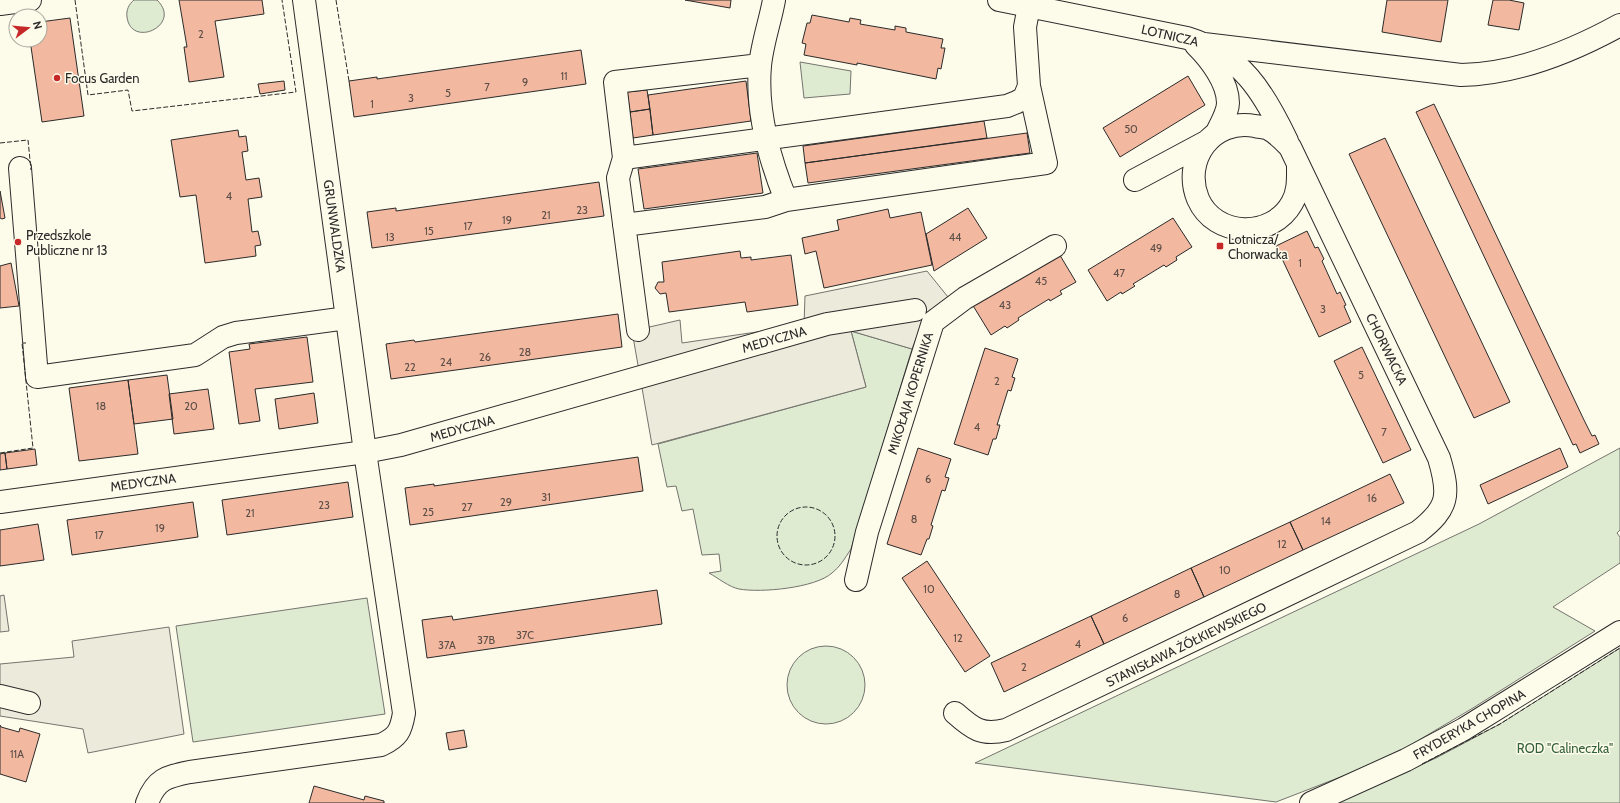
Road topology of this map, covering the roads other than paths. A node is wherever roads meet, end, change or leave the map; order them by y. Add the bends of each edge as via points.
1 (30, 0) edge
2 (304, 0) edge
3 (774, 0) edge
4 (999, 0) edge
5 (0, 4) edge
6 (1029, 6) junction
7 (1620, 25) edge
8 (1196, 41) junction
9 (760, 65) junction
10 (1029, 86) junction
11 (1212, 137) junction
12 (766, 139) junction
13 (1294, 156) junction
14 (624, 158) junction
15 (20, 168) dead end
16 (1135, 180) dead end
17 (786, 200) junction
18 (624, 225) junction
19 (1055, 246) dead end
20 (916, 310) dead end
21 (347, 318) junction
22 (638, 330) dead end
23 (365, 452) junction
24 (0, 502) edge
25 (1418, 532) joint
26 (856, 580) dead end
27 (1620, 632) edge
28 (0, 696) edge
29 (29, 703) dead end
30 (955, 713) dead end
31 (147, 803) edge
32 (1311, 803) edge

1 - 5 street
2 - 21 street, GRUNWALDZKA
3 - 9 street
4 - 6 street, LOTNICZA
6 - 8 street, LOTNICZA
6 - 10 street via 1025,27
7 - 8 street via 1562,54 1507,70 1478,75 1461,75
8 - 11 street via 1218,73 1225,87 1228,104
8 - 13 street, LOTNICZA via 1235,63 1250,77 1264,96
9 - 12 street via 759,93
9 - 14 street via 615,82
10 - 12 street via 1024,98 1007,106
10 - 17 street via 1046,163
11 - 13 street via 1232,126 1244,124 1266,128 1279,135
11 - 13 street via 1198,155 1193,172 1195,189 1205,211 1229,227 1252,230 1273,223 1286,212 1298,188
11 - 16 street
12 - 14 street
12 - 17 street via 777,179
13 - 25 street, CHORWACKA via 1439,458 1446,493 1444,504 1432,521
14 - 18 street via 618,178
15 - 21 street via 37,377 195,355 223,337 236,333
17 - 18 street via 765,207
18 - 22 street
19 - 26 street, MIKOŁAJA KOPERNIKA via 965,298 933,322 867,532
20 - 23 street, MEDYCZNA via 827,324 401,445
21 - 23 street, GRUNWALDZKA
23 - 24 street, MEDYCZNA
23 - 31 street, GRUNWALDZKA via 404,713 398,734 381,745 172,776 160,782 152,791
25 - 30 street, STANISŁAWA ŻÓŁKIEWSKIEGO via 1006,730 993,733 981,731 970,726
27 - 32 street, FRYDERYKA CHOPINA via 1464,729 1406,760
28 - 29 street

